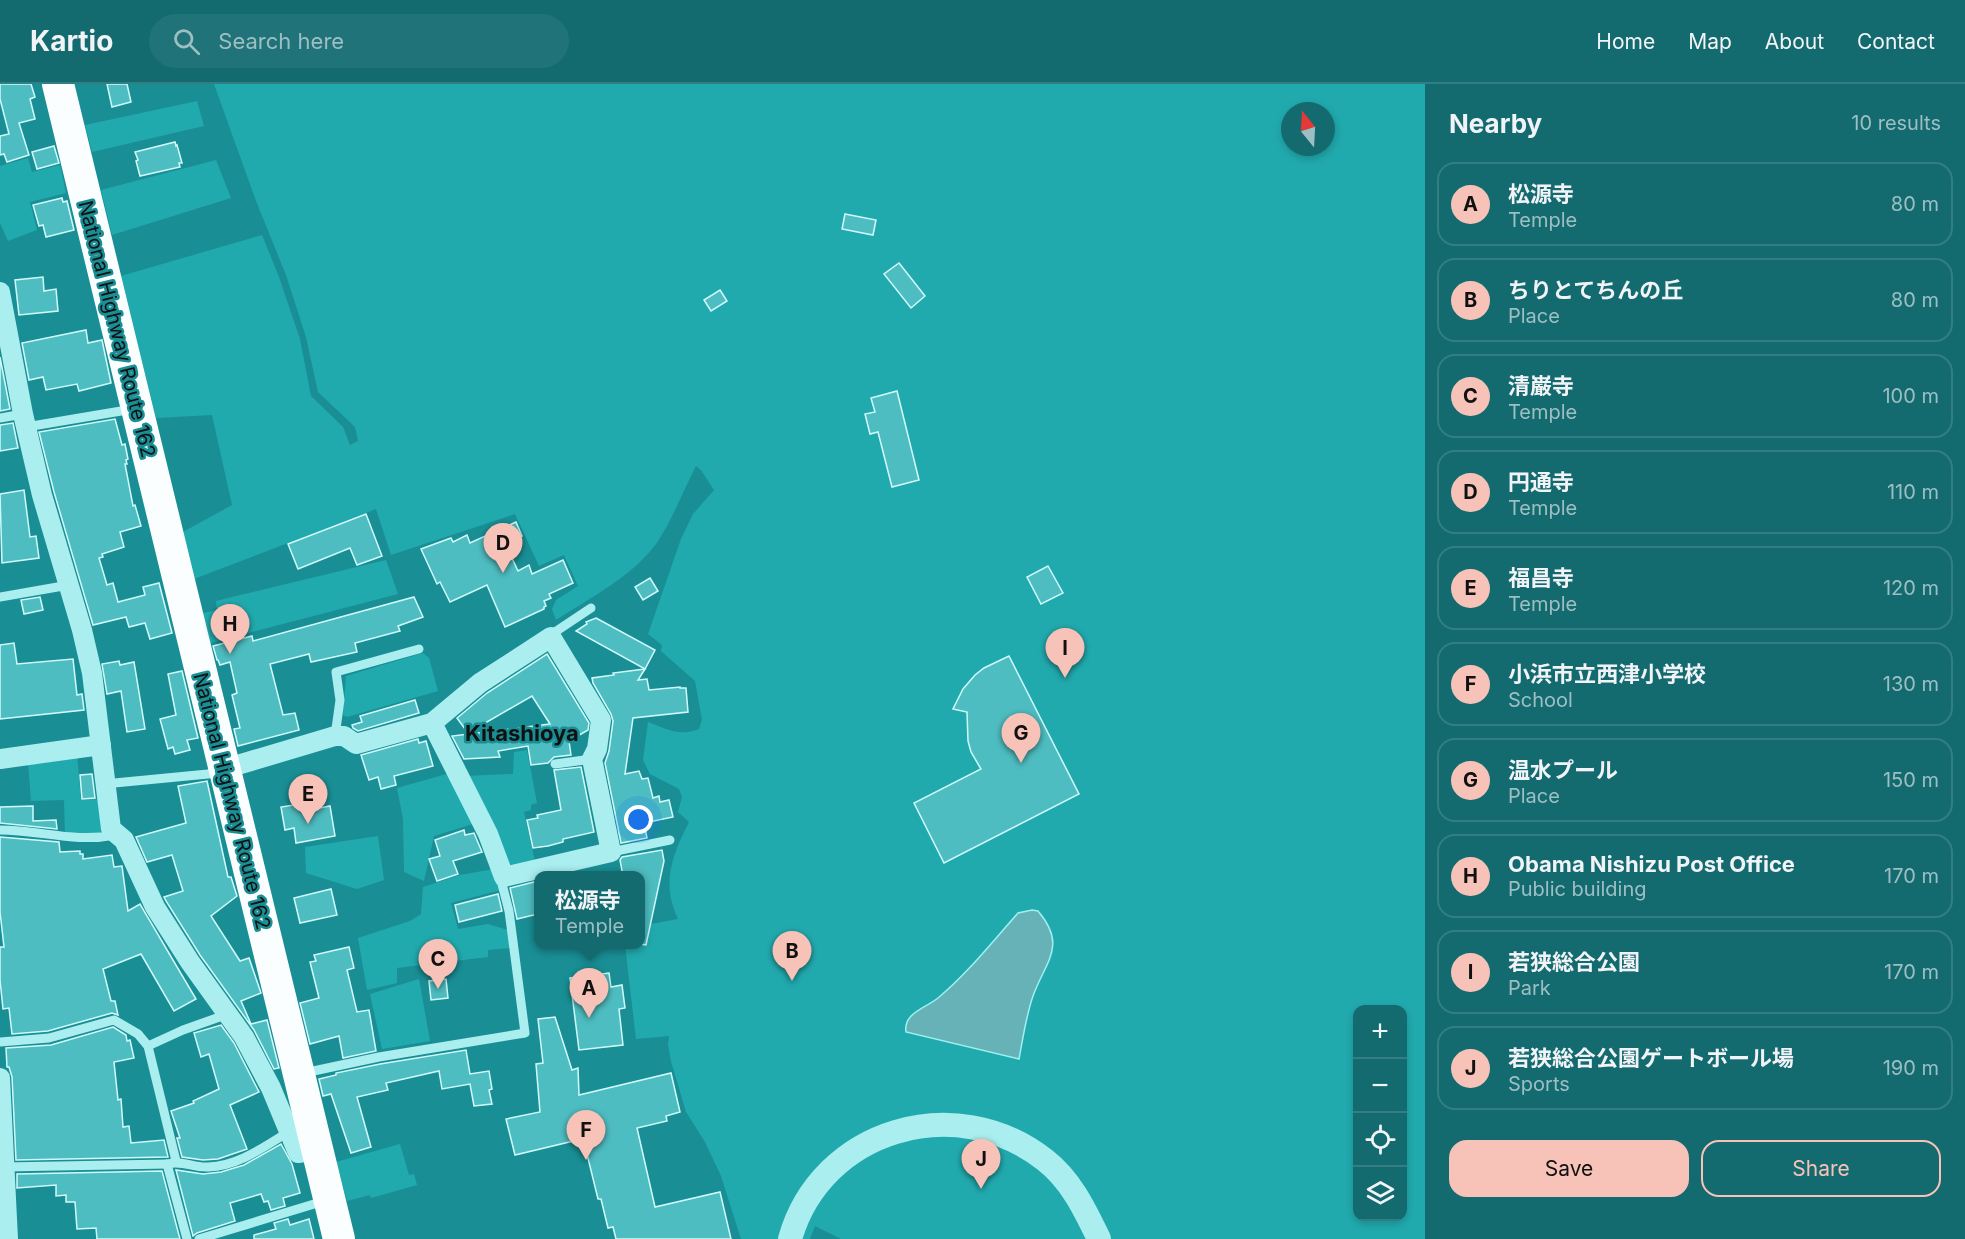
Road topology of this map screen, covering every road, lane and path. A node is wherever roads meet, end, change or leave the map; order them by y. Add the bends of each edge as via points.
1 (58, 84) edge
2 (0, 292) edge
3 (136, 408) junction
4 (0, 418) edge
5 (25, 421) junction
6 (69, 585) junction
7 (0, 597) edge
8 (591, 608) dead end
9 (551, 637) junction
10 (419, 649) dead end
11 (432, 723) junction
12 (335, 736) junction
13 (101, 746) junction
14 (0, 759) edge
15 (592, 759) junction
16 (555, 764) dead end
17 (225, 770) junction
18 (104, 784) junction
19 (0, 830) edge
20 (118, 835) junction
21 (670, 840) dead end
22 (611, 852) junction
23 (504, 877) junction
24 (228, 1014) junction
25 (0, 1042) edge
26 (148, 1046) junction
27 (298, 1074) junction
28 (0, 1078) edge
29 (1, 1117) edge
30 (290, 1131) junction
31 (317, 1150) junction
32 (172, 1163) junction
33 (4, 1167) junction
34 (329, 1199) junction
35 (3, 1217) edge
36 (8, 1239) edge
37 (187, 1239) edge
38 (199, 1239) edge
39 (339, 1239) edge
40 (790, 1239) edge
41 (1099, 1239) edge

1 - 3 highway, National Highway Route 162
2 - 5 street
3 - 5 lane
3 - 17 highway, National Highway Route 162
4 - 5 lane
5 - 6 street
6 - 7 lane
6 - 13 street via 92,673
8 - 9 lane
9 - 11 street via 480,684
9 - 15 street via 601,720
10 - 12 lane via 336,672 339,700
11 - 12 street via 356,744 344,736
11 - 23 street via 488,834
12 - 17 street
13 - 14 street
13 - 18 street
15 - 16 lane
15 - 22 street
17 - 18 lane
17 - 27 highway, National Highway Route 162
18 - 20 street via 111,829
19 - 20 lane via 72,838
20 - 24 street via 124,840 155,907
21 - 22 lane
22 - 23 street
23 - 27 lane via 525,1033
24 - 26 lane
24 - 30 street via 259,1064
25 - 26 lane via 49,1038 114,1020 138,1034
26 - 32 lane
27 - 31 highway, National Highway Route 162
28 - 29 street
29 - 33 street
30 - 31 street via 298,1153
30 - 32 lane via 225,1165
31 - 34 highway, National Highway Route 162
32 - 33 lane
32 - 37 lane
33 - 35 street
34 - 38 lane
34 - 39 highway, National Highway Route 162
35 - 36 street
40 - 41 street via 809,1194 851,1153 901,1130 948,1124 997,1133 1047,1161 1077,1197

